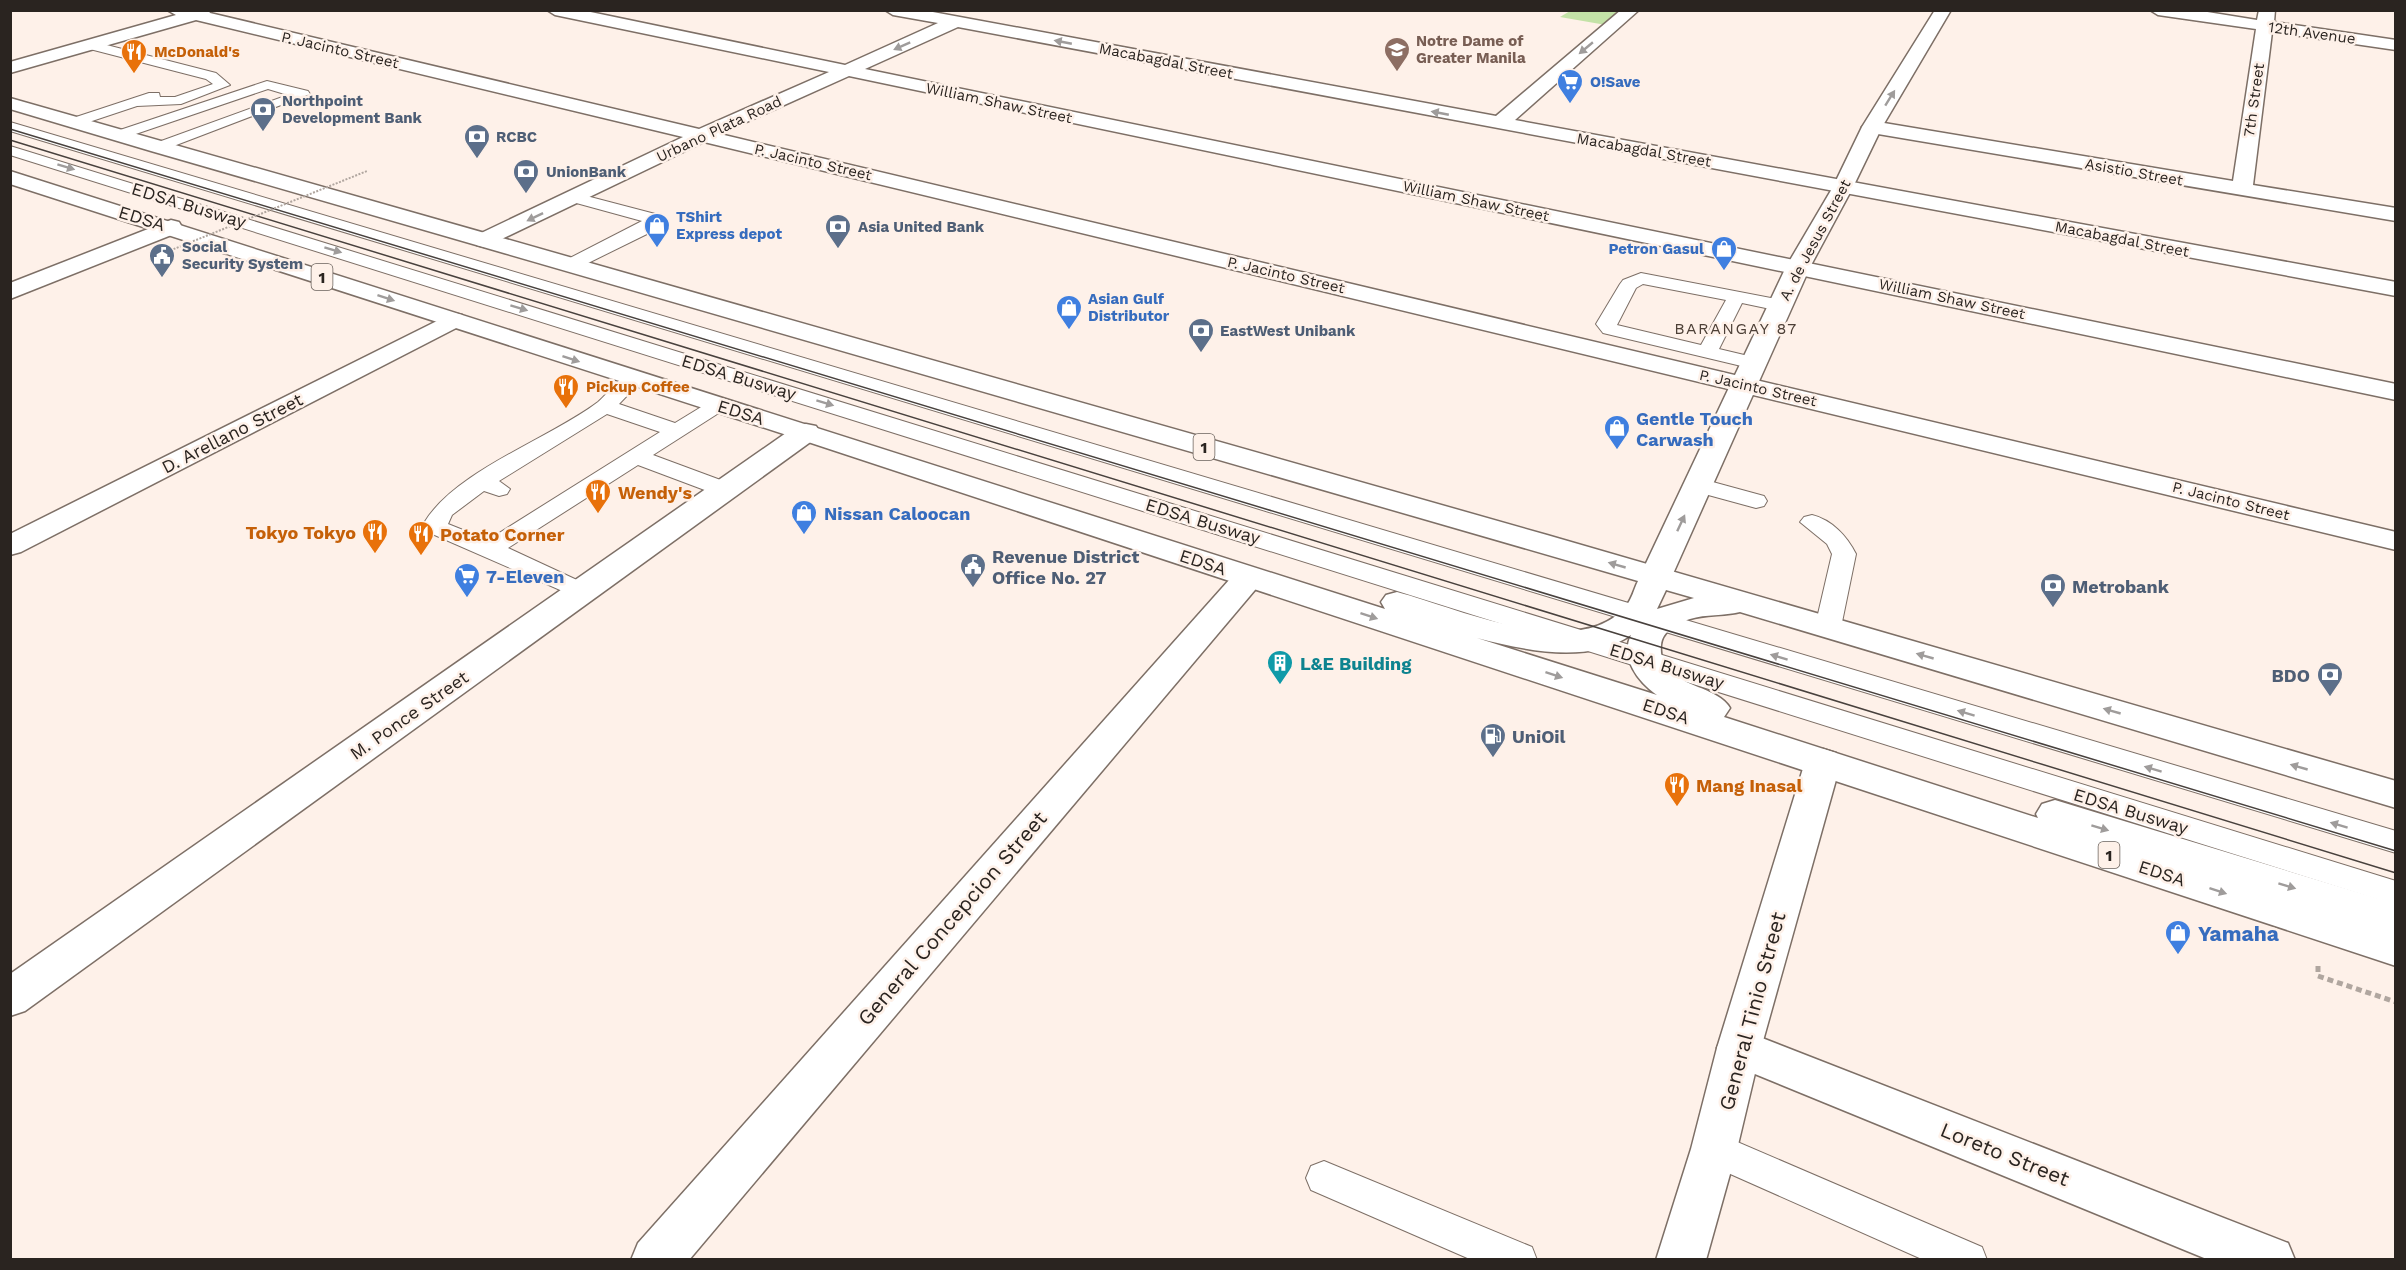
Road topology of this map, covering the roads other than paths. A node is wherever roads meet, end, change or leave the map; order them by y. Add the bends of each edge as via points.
1 (555, 10) edge
2 (893, 10) edge
3 (1631, 10) edge
4 (1943, 10) edge
5 (2157, 10) edge
6 (193, 12) edge
7 (2266, 19) edge
8 (955, 22) junction
9 (90, 45) junction
10 (2396, 45) edge
11 (10, 68) edge
12 (844, 72) junction
13 (188, 85) dead end
14 (10, 102) edge
15 (138, 102) junction
16 (75, 122) junction
17 (1498, 124) junction
18 (10, 126) edge
19 (1872, 127) junction
20 (119, 135) junction
21 (703, 135) junction
22 (158, 147) junction
23 (10, 150) edge
24 (10, 177) edge
25 (1843, 187) junction
26 (2242, 190) junction
27 (575, 198) junction
28 (301, 212) junction
29 (2396, 216) edge
30 (171, 227) junction
31 (263, 228) junction
32 (485, 240) junction
33 (572, 264) junction
34 (1798, 267) junction
35 (2396, 290) edge
36 (10, 292) edge
37 (1737, 296) junction
38 (1780, 305) junction
39 (453, 320) junction
40 (1707, 352) junction
41 (1749, 374) junction
42 (633, 379) junction
43 (2396, 392) edge
44 (718, 405) junction
45 (606, 406) junction
46 (675, 430) junction
47 (806, 432) junction
48 (635, 456) junction
49 (1698, 485) junction
50 (726, 490) junction
51 (1756, 501) dead end
52 (1812, 522) dead end
53 (2396, 541) edge
54 (10, 546) edge
55 (490, 549) junction
56 (1656, 576) junction
57 (1249, 577) junction
58 (583, 592) junction
59 (1746, 603) junction
60 (1649, 618) junction
61 (1827, 627) junction
62 (1585, 640) junction
63 (1644, 659) junction
64 (1823, 762) junction
65 (2396, 795) edge
66 (2396, 842) edge
67 (2396, 893) edge
68 (2396, 920) edge
69 (2396, 949) edge
70 (10, 998) edge
71 (1739, 1048) junction
72 (1714, 1149) junction
73 (1324, 1178) dead end
74 (656, 1260) edge
75 (1518, 1260) edge
76 (1681, 1260) edge
77 (1968, 1260) edge
78 (2270, 1260) edge

1 - 12 main road, William Shaw Street
2 - 8 main road, Macabagdal Street
3 -> 17 main road
19 -> 4 main road, A. de Jesus Street
5 - 7 main road, 12th Avenue
6 - 9 main road
6 - 21 main road, P. Jacinto Street
7 - 10 main road, 12th Avenue
7 - 26 main road, 7th Street
8 -> 12 main road, Urbano Plata Road
17 -> 8 main road, Macabagdal Street
9 - 11 main road
9 - 15 lane via 212,76 223,85 176,101
12 - 21 main road, Urbano Plata Road
12 - 34 main road, William Shaw Street
13 - 15 lane
14 - 16 main road, 1
15 - 16 lane
16 - 20 main road, 1
17 - 25 main road, Macabagdal Street
18 - 28 lane, EDSA Busway
19 - 25 main road, A. de Jesus Street
19 - 26 main road, Asistio Street
20 - 22 main road, 1
20 - 22 lane via 267,85 303,94
21 - 27 main road, Urbano Plata Road
21 - 41 main road, P. Jacinto Street
22 - 32 main road, 1
23 -> 31 lane, EDSA Busway
24 - 30 main road, EDSA / 1
25 - 34 main road, A. de Jesus Street
25 - 35 main road, Macabagdal Street
26 - 29 main road, Asistio Street
27 -> 32 main road, Urbano Plata Road
27 - 33 lane via 653,219 645,228
28 - 31 lane
28 - 60 lane, EDSA Busway
30 - 36 main road
30 -> 39 main road, EDSA / 1
31 -> 62 lane, EDSA Busway
32 - 33 main road, 1
56 -> 33 main road, 1
34 - 38 main road, A. de Jesus Street
34 - 43 main road, William Shaw Street
37 - 38 lane
37 - 40 lane
37 - 40 lane via 1641,278 1629,284 1606,324 1610,329
38 - 41 main road, A. de Jesus Street
39 -> 42 main road, EDSA / 1
39 - 54 main road, D. Arellano Street
40 - 41 lane
41 - 49 main road, A. de Jesus Street
41 - 53 main road, P. Jacinto Street
42 - 44 main road, EDSA / 1
42 - 45 lane
42 - 62 main road via 735,395 1297,573 1511,635 1546,642
44 - 46 lane
44 - 47 main road, EDSA / 1
45 - 46 lane
45 - 55 lane via 490,486 443,511 436,523 438,528
46 - 48 lane
47 - 50 main road, M. Ponce Street
47 - 57 main road, EDSA / 1
48 - 50 lane
48 - 55 lane via 544,505
49 - 51 lane
56 -> 49 main road, A. de Jesus Street
50 - 58 main road, M. Ponce Street
52 - 61 lane via 1837,540 1844,554
55 - 58 lane
56 - 59 main road, 1
56 - 60 main road, A. de Jesus Street
57 -> 64 main road, EDSA / 1
57 - 74 main road, General Concepcion Street
58 - 70 main road, M. Ponce Street
59 - 60 main road
59 - 61 main road, 1
60 - 62 main road
60 - 63 main road, A. de Jesus Street
66 -> 60 lane, EDSA Busway
65 -> 61 main road, 1
62 - 63 lane, EDSA Busway
63 - 67 lane, EDSA Busway
63 -> 68 main road via 1659,680 1711,707
64 -> 69 main road, EDSA / 1
64 - 71 main road, General Tinio Street
71 - 72 main road, General Tinio Street
71 - 78 main road, Loreto Street
72 - 76 main road, General Tinio Street
72 - 77 lane
73 - 75 lane

